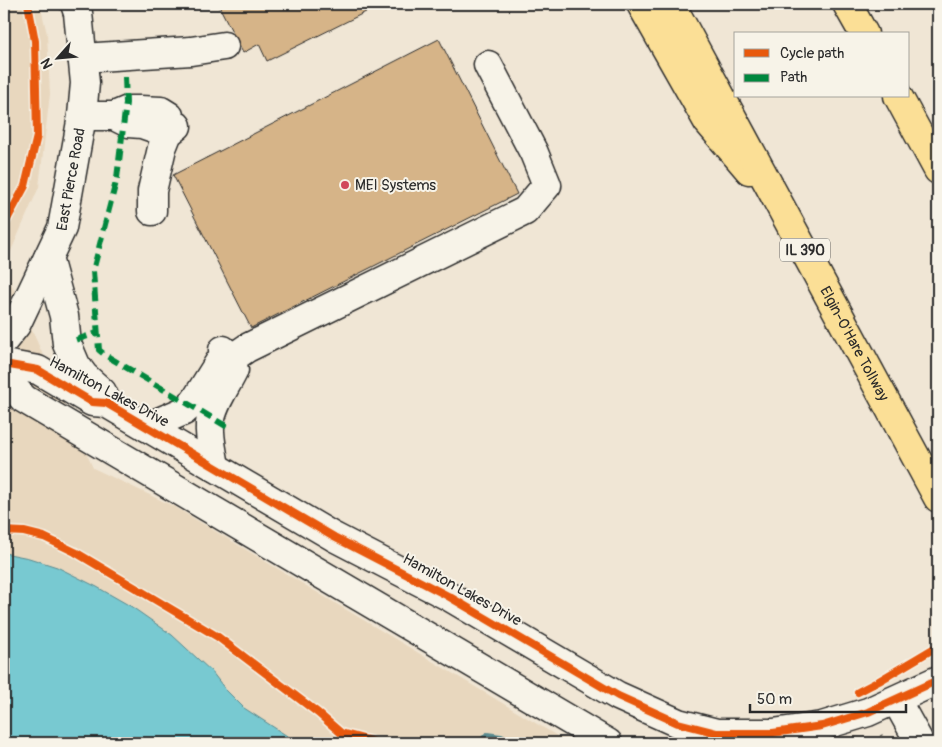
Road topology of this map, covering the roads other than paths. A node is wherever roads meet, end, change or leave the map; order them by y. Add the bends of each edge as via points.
1 (75, 4) edge
2 (641, 4) edge
3 (671, 4) edge
4 (847, 4) edge
5 (863, 32) edge
6 (224, 46) dead end
7 (82, 58) junction
8 (488, 65) dead end
9 (899, 98) edge
10 (82, 116) junction
11 (938, 170) edge
12 (784, 210) junction
13 (152, 211) dead end
14 (48, 258) junction
15 (4, 340) edge
16 (227, 355) junction
17 (4, 364) edge
18 (4, 378) edge
19 (106, 403) junction
20 (147, 427) junction
21 (215, 467) junction
22 (938, 498) edge
23 (935, 689) edge
24 (896, 700) junction
25 (938, 733) edge
26 (608, 743) edge
27 (920, 743) edge

1 - 7 street, East Pierce Road
2 - 12 highway via 708,122
3 - 12 highway, Elgin-O'Hare Tollway / IL 390
4 - 5 highway
6 - 7 street
7 - 10 street, East Pierce Road via 85,83
8 - 16 street via 547,185 525,211
9 - 11 highway
10 - 13 street via 114,116 128,110 161,111 168,116 172,130 162,148 152,191
10 - 14 street, East Pierce Road via 62,228
12 - 22 highway, Elgin-O'Hare Tollway / IL 390
14 - 15 street, East Pierce Road via 16,325
14 - 19 street via 68,344 80,370 102,392
16 - 20 street via 196,401 184,411
16 - 21 street via 234,370 210,423
17 - 19 street, Hamilton Lakes Drive via 38,370 92,402
18 - 26 street via 24,399
19 - 20 street, Hamilton Lakes Drive
20 - 21 street, Hamilton Lakes Drive
21 - 24 street, Hamilton Lakes Drive via 334,537 448,596 618,696 678,724 717,733 773,733 822,726
23 - 24 street, Hamilton Lakes Drive
24 - 27 street
25 - 27 street

